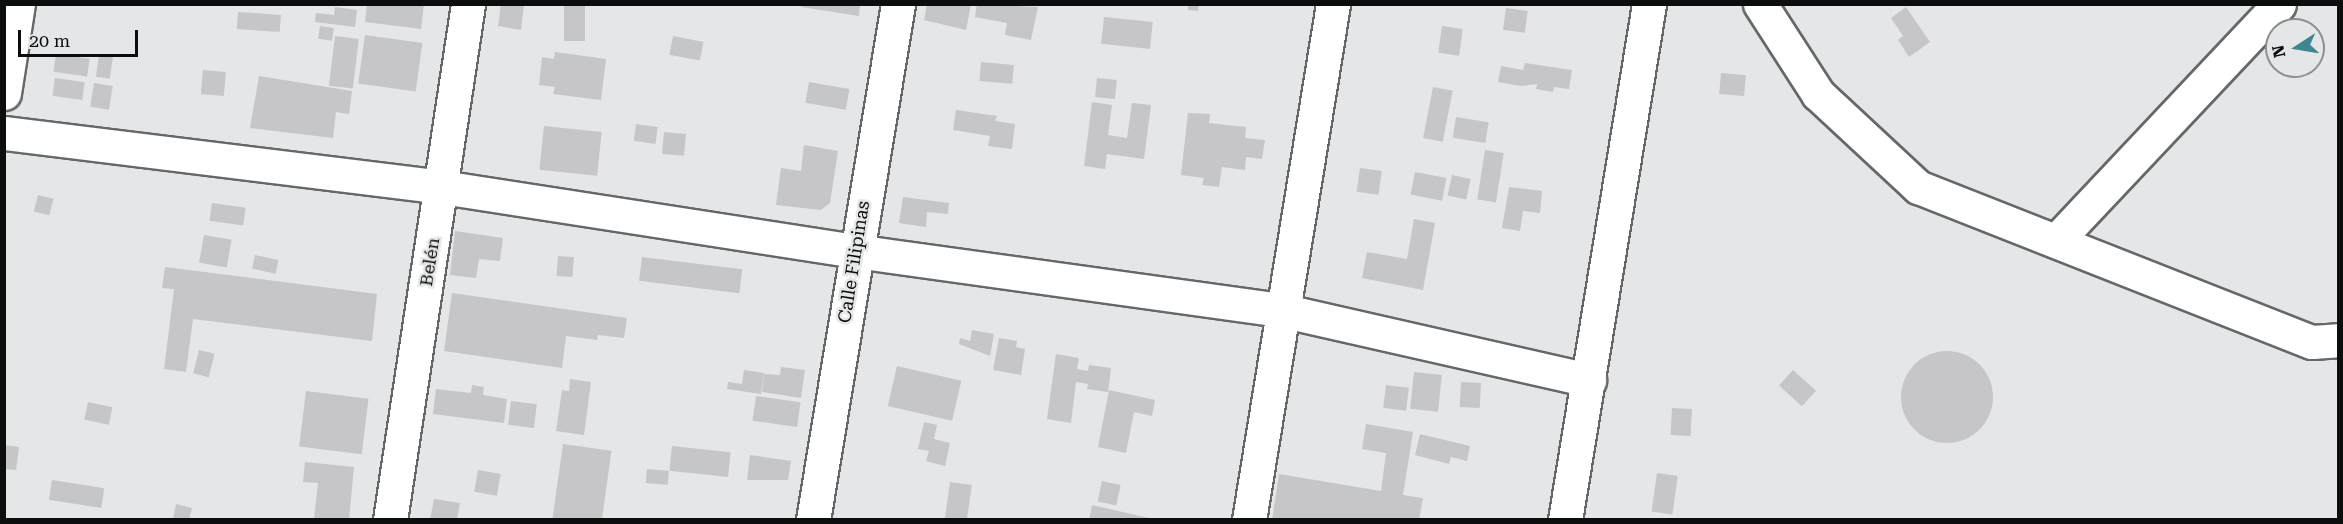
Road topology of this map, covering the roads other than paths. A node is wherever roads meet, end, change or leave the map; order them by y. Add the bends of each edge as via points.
1 (18, 4) edge
2 (468, 4) edge
3 (898, 4) edge
4 (1333, 4) edge
5 (1649, 4) edge
6 (1760, 4) edge
7 (2278, 4) edge
8 (4, 93) edge
9 (4, 133) edge
10 (442, 187) junction
11 (2056, 240) junction
12 (855, 251) junction
13 (1285, 311) junction
14 (2338, 340) edge
15 (1589, 380) junction
16 (390, 519) edge
17 (813, 519) edge
18 (1249, 519) edge
19 (1565, 519) edge

1 - 8 street
2 - 10 street, Belén
3 - 12 street, Calle Filipinas
4 - 13 street
5 - 15 street
6 - 11 street via 1818,94 1918,187
7 - 11 street
9 - 10 street
10 - 12 street
10 - 16 street, Belén
11 - 14 street via 2312,342
12 - 13 street
12 - 17 street, Calle Filipinas
13 - 15 street
13 - 18 street
15 - 19 street

